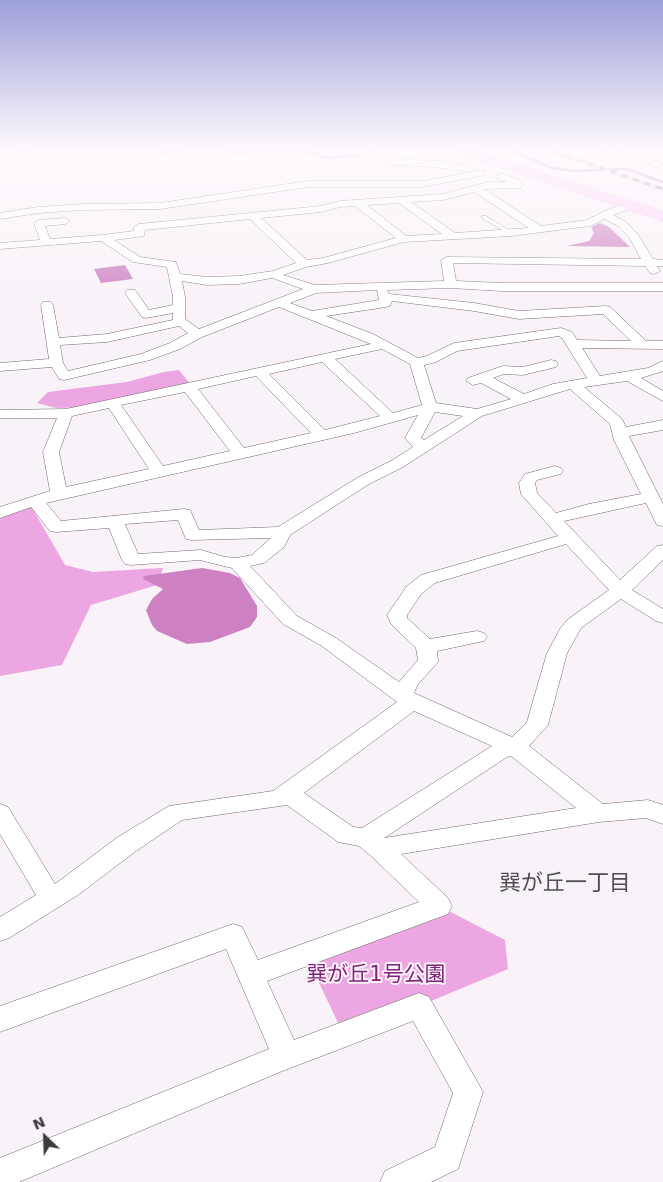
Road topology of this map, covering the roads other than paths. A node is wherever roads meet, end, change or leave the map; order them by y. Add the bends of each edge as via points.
1 (167, 205) edge
2 (217, 205) edge
3 (344, 205) edge
4 (361, 205) edge
5 (408, 205) edge
6 (501, 205) edge
7 (630, 205) joint
8 (274, 212) junction
9 (252, 215) junction
10 (0, 216) edge
11 (606, 216) junction
12 (663, 216) edge
13 (484, 217) dead end
14 (117, 218) dead end
15 (78, 220) dead end
16 (149, 226) junction
17 (538, 229) junction
18 (511, 233) junction
19 (452, 236) junction
20 (103, 238) junction
21 (404, 239) junction
22 (46, 242) junction
23 (0, 246) edge
24 (663, 262) edge
25 (650, 263) junction
26 (304, 264) junction
27 (275, 274) junction
28 (174, 278) junction
29 (450, 284) junction
30 (314, 288) junction
31 (661, 289) edge
32 (382, 292) junction
33 (131, 293) dead end
34 (277, 302) junction
35 (47, 305) dead end
36 (179, 308) junction
37 (544, 314) junction
38 (309, 316) junction
39 (180, 322) junction
40 (562, 332) junction
41 (197, 334) junction
42 (53, 342) junction
43 (572, 344) junction
44 (383, 345) junction
45 (643, 345) junction
46 (663, 345) edge
47 (326, 358) junction
48 (416, 362) junction
49 (56, 364) junction
50 (551, 364) dead end
51 (0, 367) edge
52 (659, 371) edge
53 (259, 372) junction
54 (629, 376) junction
55 (596, 381) junction
56 (574, 386) junction
57 (189, 388) junction
58 (663, 396) edge
59 (523, 399) junction
60 (113, 404) junction
61 (430, 407) junction
62 (66, 413) junction
63 (477, 413) junction
64 (0, 414) edge
65 (391, 419) junction
66 (663, 425) edge
67 (620, 432) junction
68 (321, 434) junction
69 (422, 448) junction
70 (240, 453) junction
71 (158, 471) junction
72 (555, 471) dead end
73 (59, 494) junction
74 (652, 497) junction
75 (36, 500) junction
76 (0, 513) edge
77 (553, 519) junction
78 (663, 521) edge
79 (116, 522) junction
80 (282, 532) junction
81 (192, 535) junction
82 (569, 538) junction
83 (663, 550) edge
84 (201, 555) junction
85 (236, 563) junction
86 (620, 591) junction
87 (663, 617) edge
88 (477, 637) dead end
89 (426, 646) junction
90 (407, 698) junction
91 (516, 747) junction
92 (286, 793) junction
93 (599, 813) junction
94 (1, 815) edge
95 (663, 815) edge
96 (372, 843) junction
97 (51, 899) junction
98 (0, 930) edge
99 (250, 975) junction
100 (0, 1019) edge
101 (287, 1056) junction
102 (0, 1174) edge
103 (396, 1182) edge

1 - 10 street via 56,209
2 - 8 street
3 - 8 street
4 - 21 street
5 - 19 street
6 - 17 street
7 - 11 street
7 - 12 main road
8 - 9 street
9 - 16 street
9 - 26 street
11 - 17 street via 590,223
11 - 25 street via 622,224 633,235
13 - 18 lane
14 - 16 street via 146,217
15 - 22 street via 39,223
16 - 20 street via 139,227 140,234
17 - 18 street
18 - 19 street
19 - 21 street
20 - 22 street
20 - 28 street via 137,260 172,264
21 - 26 street
22 - 23 street
24 - 25 street
25 - 29 street via 447,260
25 - 31 street
26 - 27 street
27 - 28 street via 239,280
27 - 30 street
28 - 36 street
29 - 31 street
29 - 32 street
30 - 32 street
30 - 34 street
32 - 37 street via 519,315
32 - 38 street via 386,303
33 - 36 street via 146,314
34 - 38 street
34 - 41 street
35 - 42 street
36 - 39 street
37 - 40 street
37 - 45 street via 606,310
38 - 44 street
39 - 41 street
39 - 42 street via 107,338
40 - 43 street
40 - 48 street via 454,347 431,359
41 - 49 street via 145,357 86,372 64,376
42 - 49 street
43 - 45 street
43 - 55 street
44 - 47 street
44 - 48 street
45 - 46 street
47 - 53 street
47 - 65 street
48 - 61 street
49 - 51 street
50 - 59 street via 523,371 503,370 477,380
52 - 54 street
53 - 57 street
53 - 68 street
54 - 55 street
54 - 58 street
55 - 56 street
56 - 59 street
56 - 67 street via 617,422
57 - 60 street
57 - 70 street
59 - 63 street
60 - 62 street
60 - 71 street
61 - 63 street
61 - 65 street
61 - 69 street via 413,438
62 - 64 street
62 - 73 street via 51,452
63 - 69 street
65 - 68 street
66 - 67 street
67 - 74 street
68 - 70 street
69 - 80 street
70 - 71 street
71 - 73 street
72 - 77 street via 531,477 527,483 529,494
73 - 75 street
74 - 77 street
74 - 78 street
75 - 76 street
75 - 79 street via 56,527
77 - 82 street
79 - 81 street via 184,514
79 - 84 street via 132,560
80 - 81 street
80 - 85 street via 278,543 258,560
81 - 84 street
82 - 86 street
82 - 89 street via 423,582 397,616
83 - 86 street
84 - 85 street
85 - 90 street via 290,620 329,642
86 - 87 street
86 - 91 street via 574,624 567,633 557,653 537,725
88 - 89 street
89 - 90 street via 428,662 410,680
90 - 91 street
90 - 92 street
91 - 93 street
91 - 96 street via 500,751
92 - 96 street via 347,835
92 - 97 street via 279,799 178,812 126,844
93 - 95 street via 648,809
93 - 96 street
94 - 97 street
96 - 99 street via 439,906
97 - 98 street
99 - 100 street via 233,935
99 - 101 street
101 - 102 street
101 - 103 street via 419,1006 468,1092 447,1158

